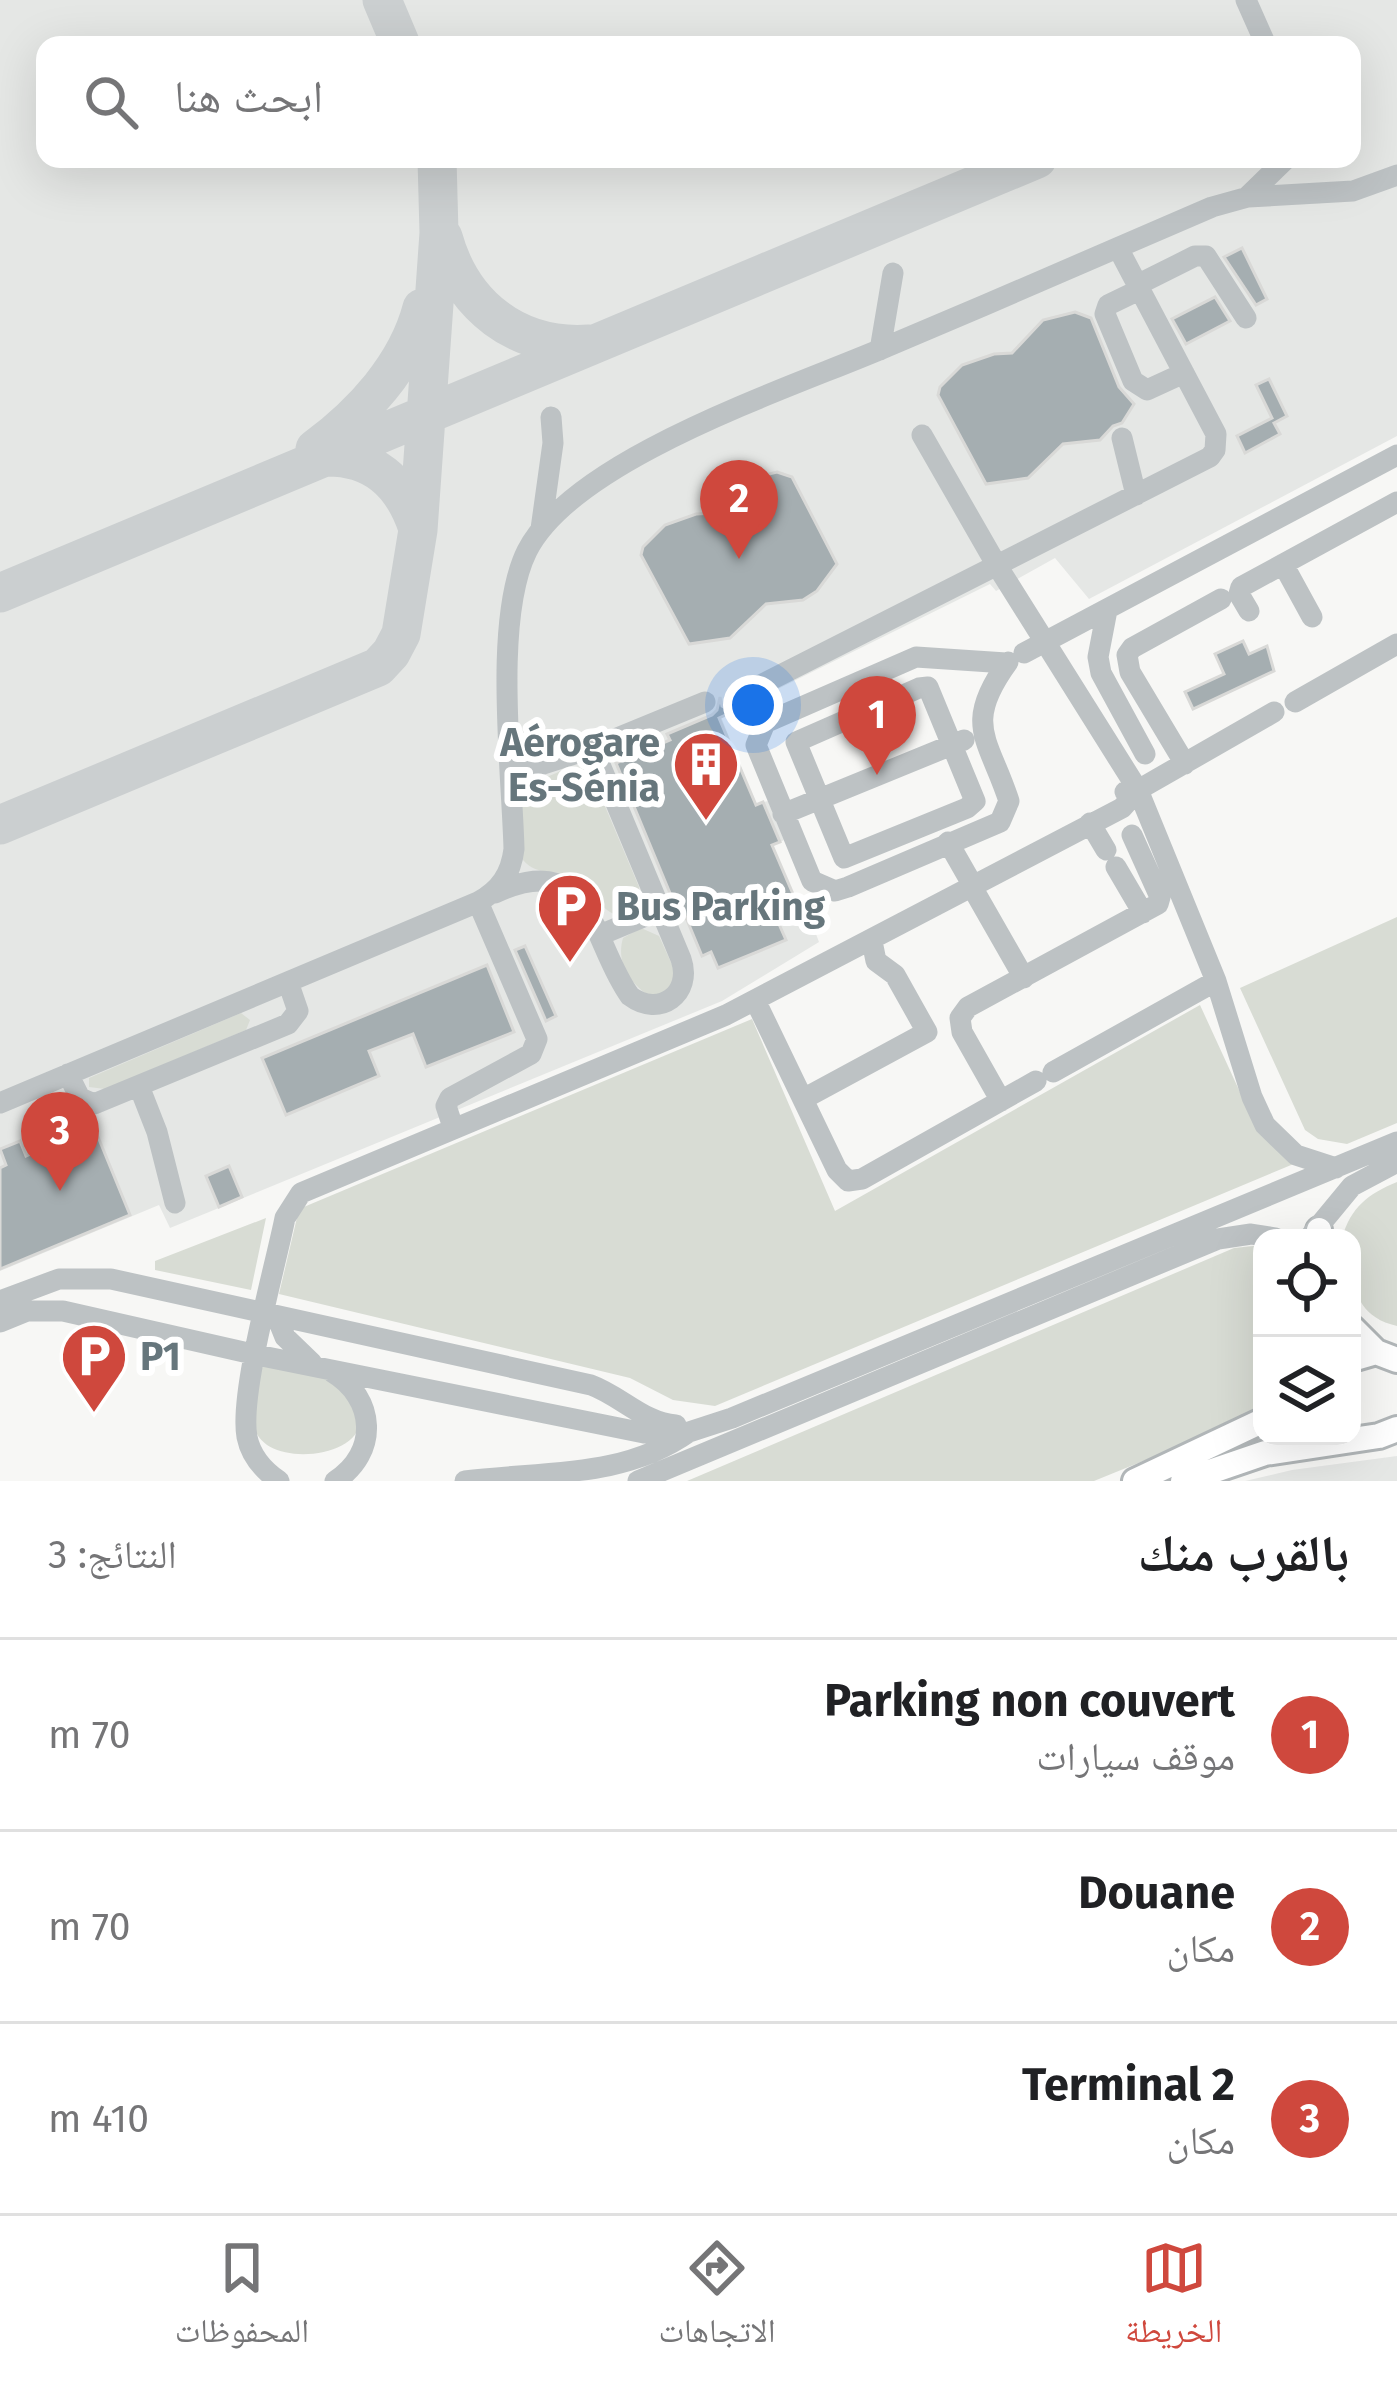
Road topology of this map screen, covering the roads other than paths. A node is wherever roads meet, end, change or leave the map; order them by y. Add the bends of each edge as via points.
1 (1246, 0) edge
2 (1261, 36) edge
3 (1277, 168) edge
4 (1397, 175) edge
5 (1248, 197) junction
6 (1118, 248) junction
7 (893, 273) dead end
8 (1138, 287) junction
9 (1246, 318) dead end
10 (880, 350) junction
11 (1184, 373) junction
12 (551, 417) dead end
13 (922, 435) dead end
14 (1122, 438) dead end
15 (1397, 455) edge
16 (1136, 495) junction
17 (1397, 502) edge
18 (541, 530) junction
19 (1283, 564) junction
20 (996, 565) junction
21 (1221, 599) dead end
22 (1107, 610) junction
23 (1249, 611) dead end
24 (1312, 617) dead end
25 (1397, 644) edge
26 (1021, 655) junction
27 (884, 670) junction
28 (735, 698) dead end
29 (895, 698) junction
30 (815, 700) junction
31 (705, 702) dead end
32 (1295, 702) dead end
33 (1274, 712) dead end
34 (826, 727) junction
35 (981, 733) junction
36 (954, 744) junction
37 (592, 748) junction
38 (1144, 754) dead end
39 (1185, 764) junction
40 (512, 774) junction
41 (1138, 790) junction
42 (818, 800) junction
43 (782, 814) junction
44 (1094, 822) junction
45 (947, 832) junction
46 (876, 846) junction
47 (887, 871) junction
48 (970, 882) junction
49 (484, 898) junction
50 (660, 910) junction
51 (915, 912) junction
52 (600, 935) junction
53 (872, 941) junction
54 (849, 949) junction
55 (1024, 978) junction
56 (1216, 981) junction
57 (288, 982) junction
58 (755, 1000) junction
59 (68, 1074) junction
60 (139, 1086) junction
61 (805, 1098) junction
62 (1000, 1101) junction
63 (0, 1102) edge
64 (454, 1127) junction
65 (1397, 1142) edge
66 (1397, 1162) edge
67 (1336, 1168) junction
68 (175, 1203) dead end
69 (1320, 1229) edge
70 (1253, 1236) edge
71 (1195, 1238) junction
72 (0, 1301) edge
73 (271, 1316) junction
74 (0, 1322) edge
75 (257, 1355) junction
76 (323, 1368) junction
77 (1253, 1425) edge
78 (698, 1429) junction
79 (1397, 1429) edge
80 (1361, 1433) edge
81 (1303, 1445) edge
82 (279, 1481) edge
83 (335, 1481) edge
84 (465, 1481) edge
85 (638, 1481) edge
86 (1135, 1481) edge
87 (1183, 1481) edge

1 - 2 street
3 - 5 street
4 - 5 street via 1338,194
5 - 6 street
6 - 8 street
6 - 10 street
7 - 10 street
8 - 9 street via 1206,256
8 - 11 street
8 - 11 street via 1105,314 1133,381 1147,390
10 - 18 street via 738,406 598,479
11 - 16 street via 1216,434 1215,450
12 - 18 street
13 - 20 street
14 - 16 street
15 - 22 street
16 - 20 street
17 - 19 street
18 - 40 street via 514,601
19 - 23 street via 1241,587
19 - 24 street
20 - 26 street
20 - 28 street
21 - 39 street via 1127,656
22 - 26 street
22 - 38 street via 1101,673
25 - 32 street
26 - 27 street via 926,655
26 - 35 street via 982,713
26 - 41 street
27 - 29 street
27 - 30 street
29 - 34 street
29 - 36 street via 928,687
30 - 34 street
30 - 43 street via 758,733
31 - 37 street
33 - 39 street
34 - 42 street via 795,746
35 - 36 street
35 - 45 street via 1007,812 1000,822
36 - 42 street
36 - 45 street via 975,801
37 - 40 street
37 - 50 street
39 - 41 street
40 - 49 street via 512,863
41 - 44 street
41 - 48 street via 1114,796
41 - 56 street
42 - 43 street
42 - 46 street via 844,858
43 - 47 street via 822,888 835,891
44 - 48 street
44 - 55 street via 1146,912
45 - 46 street
45 - 47 street
45 - 48 street
46 - 47 street
48 - 51 street
48 - 55 street
49 - 52 street via 523,883 562,885 580,897
49 - 57 street
49 - 64 street via 537,1039 531,1054 450,1098
50 - 52 street
50 - 52 street via 684,968 681,988 666,1003 630,996
51 - 53 street
51 - 54 street via 858,937
53 - 54 street
53 - 61 street via 876,961 900,982 928,1032
54 - 58 street
55 - 62 street via 960,1018
56 - 62 street
56 - 67 street via 1265,1125 1296,1155
57 - 59 street
57 - 60 street via 298,1011 293,1022
58 - 61 street
58 - 64 street
59 - 60 street via 80,1098 94,1104
59 - 63 street
60 - 68 street
61 - 62 street via 841,1176 855,1182
64 - 73 street via 293,1200
65 - 67 street
66 - 69 street via 1352,1186
67 - 71 street
70 - 71 street
71 - 78 street
71 - 85 street
72 - 73 street via 43,1283 94,1277
73 - 75 street
73 - 76 street via 293,1347
73 - 78 street via 591,1385 663,1424
74 - 75 street via 27,1311 63,1311
75 - 76 street
75 - 82 street via 247,1434 257,1461
76 - 78 street via 644,1433
76 - 83 street via 354,1389 368,1424 358,1461
77 - 86 main road
78 - 84 street via 625,1463
79 - 80 main road
81 - 87 main road

